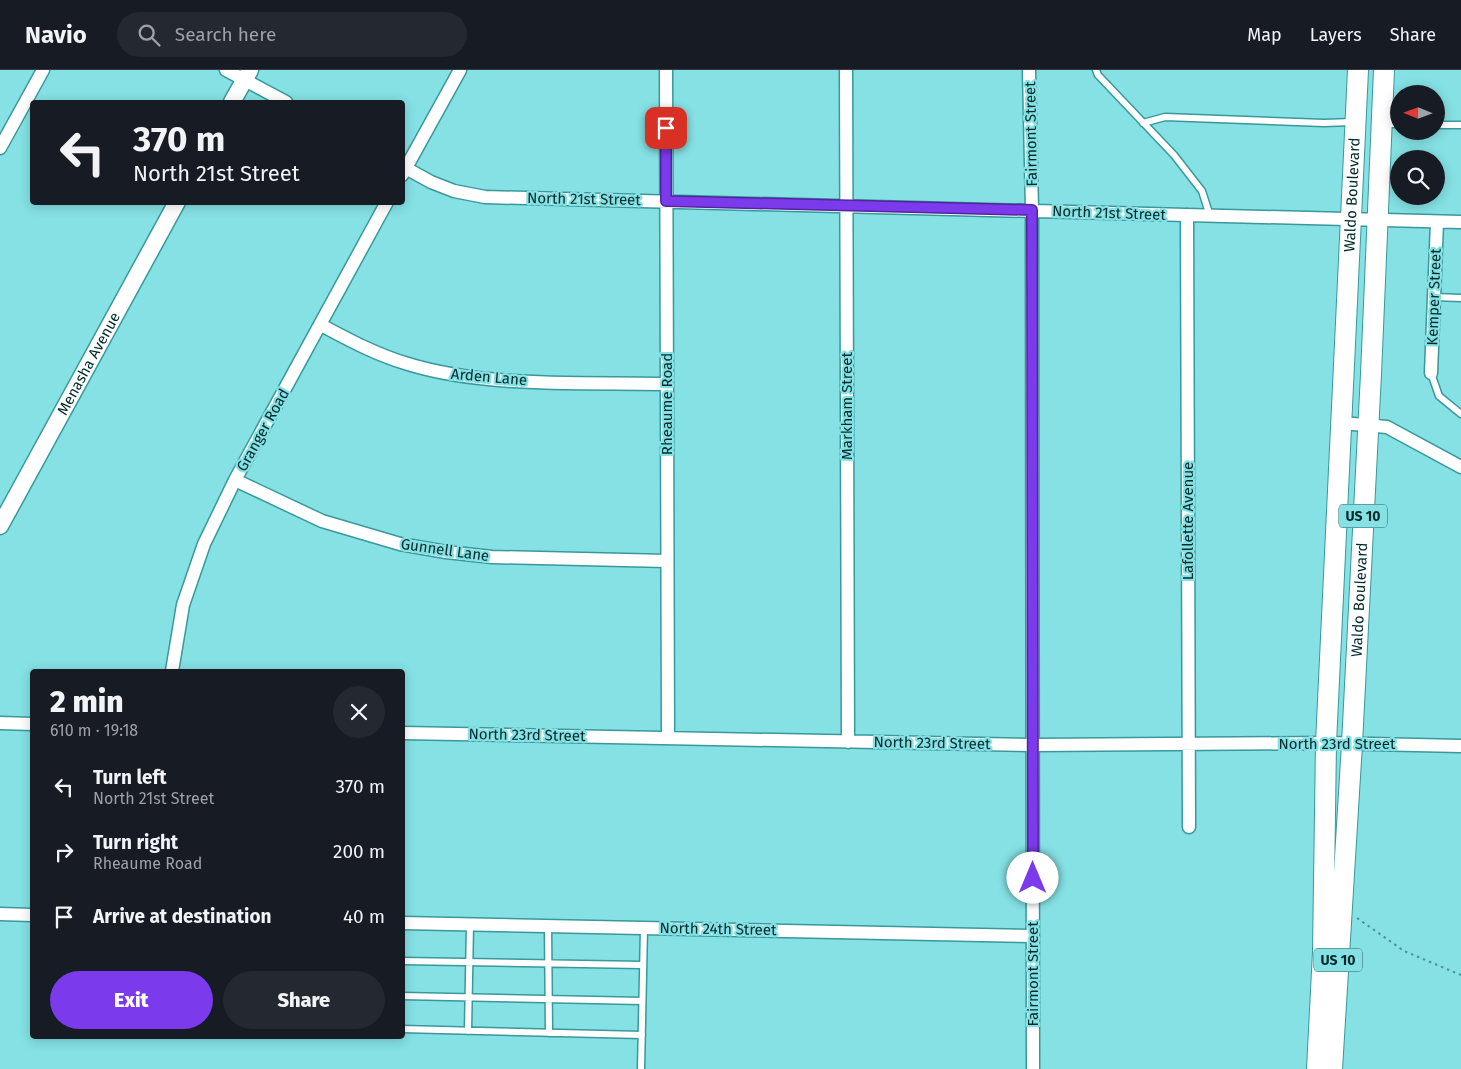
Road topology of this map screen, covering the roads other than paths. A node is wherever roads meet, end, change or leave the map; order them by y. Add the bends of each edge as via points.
1 (43, 70) edge
2 (226, 70) edge
3 (460, 70) edge
4 (666, 70) edge
5 (846, 70) edge
6 (1029, 70) edge
7 (1096, 70) edge
8 (1358, 70) edge
9 (1384, 70) edge
10 (247, 75) edge
11 (233, 100) edge
12 (283, 100) edge
13 (1356, 122) junction
14 (1143, 123) junction
15 (1390, 124) edge
16 (1445, 125) edge
17 (1461, 125) edge
18 (0, 148) edge
19 (405, 168) edge
20 (405, 170) edge
21 (666, 201) junction
22 (175, 205) edge
23 (385, 205) edge
24 (847, 205) junction
25 (1032, 210) junction
26 (1187, 215) junction
27 (1210, 216) junction
28 (1351, 219) junction
29 (1378, 220) junction
30 (1437, 222) junction
31 (1461, 222) edge
32 (1434, 297) junction
33 (1461, 298) edge
34 (321, 325) junction
35 (1431, 373) joint
36 (666, 384) junction
37 (1461, 414) edge
38 (1342, 422) junction
39 (1368, 424) junction
40 (1461, 467) edge
41 (235, 480) junction
42 (0, 526) edge
43 (667, 561) junction
44 (172, 669) edge
45 (0, 723) edge
46 (30, 724) edge
47 (405, 732) edge
48 (668, 738) junction
49 (848, 742) junction
50 (1326, 744) junction
51 (1352, 744) junction
52 (1033, 745) junction
53 (1189, 745) junction
54 (1461, 746) edge
55 (1189, 827) dead end
56 (0, 914) edge
57 (30, 915) edge
58 (405, 923) edge
59 (470, 924) junction
60 (548, 926) junction
61 (644, 928) junction
62 (1033, 936) junction
63 (405, 961) edge
64 (469, 962) junction
65 (548, 963) junction
66 (642, 965) junction
67 (405, 996) edge
68 (469, 997) junction
69 (549, 999) junction
70 (642, 1001) junction
71 (405, 1029) edge
72 (468, 1031) junction
73 (549, 1033) junction
74 (642, 1036) junction
75 (641, 1069) edge
76 (1033, 1069) edge
77 (1318, 1069) edge
78 (1332, 1069) edge

1 - 18 street
2 - 10 street
3 - 19 street
4 - 21 street, Rheaume Road
5 - 24 street, Markham Street
6 - 25 street, Fairmont Street
7 - 14 lane
8 - 13 main road, Waldo Boulevard / US 10
9 - 15 main road, Waldo Boulevard / US 10
10 - 11 street
10 - 12 street
13 - 14 lane via 1165,117
13 - 28 main road, Waldo Boulevard / US 10
14 - 27 lane via 1202,191
15 - 29 main road, Waldo Boulevard / US 10
16 - 17 lane
20 - 21 street, North 21st Street via 454,191 485,197
21 - 24 street, North 21st Street
21 - 36 street, Rheaume Road
22 - 42 street, Menasha Avenue
23 - 34 street, Granger Road
24 - 25 street, North 21st Street
24 - 49 street, Markham Street
25 - 26 street, North 21st Street
25 - 52 street, Fairmont Street
26 - 27 street, North 21st Street
26 - 53 street, Lafollette Avenue
27 - 28 street, North 21st Street
28 - 29 street, North 21st Street
28 - 38 main road, Waldo Boulevard / US 10
29 - 30 street, North 21st Street
29 - 39 main road, Waldo Boulevard / US 10
30 - 31 street, North 21st Street
30 - 32 street, Kemper Street
32 - 33 lane
32 - 35 street, Kemper Street
34 - 36 street, Arden Lane via 391,358 449,374 517,381
34 - 41 street, Granger Road
35 - 37 lane via 1439,396
36 - 43 street, Rheaume Road
38 - 39 street
38 - 50 main road, Waldo Boulevard / US 10
39 - 40 street via 1391,429
39 - 51 main road, Waldo Boulevard / US 10
41 - 43 street, Gunnell Lane via 322,521 400,544 492,557
41 - 44 street, Granger Road via 204,544 183,606
43 - 48 street, Rheaume Road
45 - 46 street
47 - 48 street, North 23rd Street
48 - 49 street, North 23rd Street
49 - 52 street, North 23rd Street
50 - 51 street, North 23rd Street
50 - 53 street, North 23rd Street
50 - 77 main road, Waldo Boulevard / US 10
51 - 54 street, North 23rd Street
51 - 78 main road, Waldo Boulevard / US 10
52 - 53 street, North 23rd Street
52 - 62 street, Fairmont Street
53 - 55 street, Lafollette Avenue
56 - 57 street
58 - 59 street, North 24th Street
59 - 60 street, North 24th Street
59 - 64 lane
60 - 61 street, North 24th Street
60 - 65 lane
61 - 62 street, North 24th Street
61 - 66 lane
62 - 76 street, Fairmont Street
63 - 64 lane
64 - 65 lane
64 - 68 lane
65 - 66 lane
65 - 69 lane
66 - 70 lane
67 - 68 lane
68 - 69 lane
68 - 72 lane
69 - 70 lane
69 - 73 lane
70 - 74 lane
71 - 72 lane
72 - 73 lane
73 - 74 lane
74 - 75 lane

